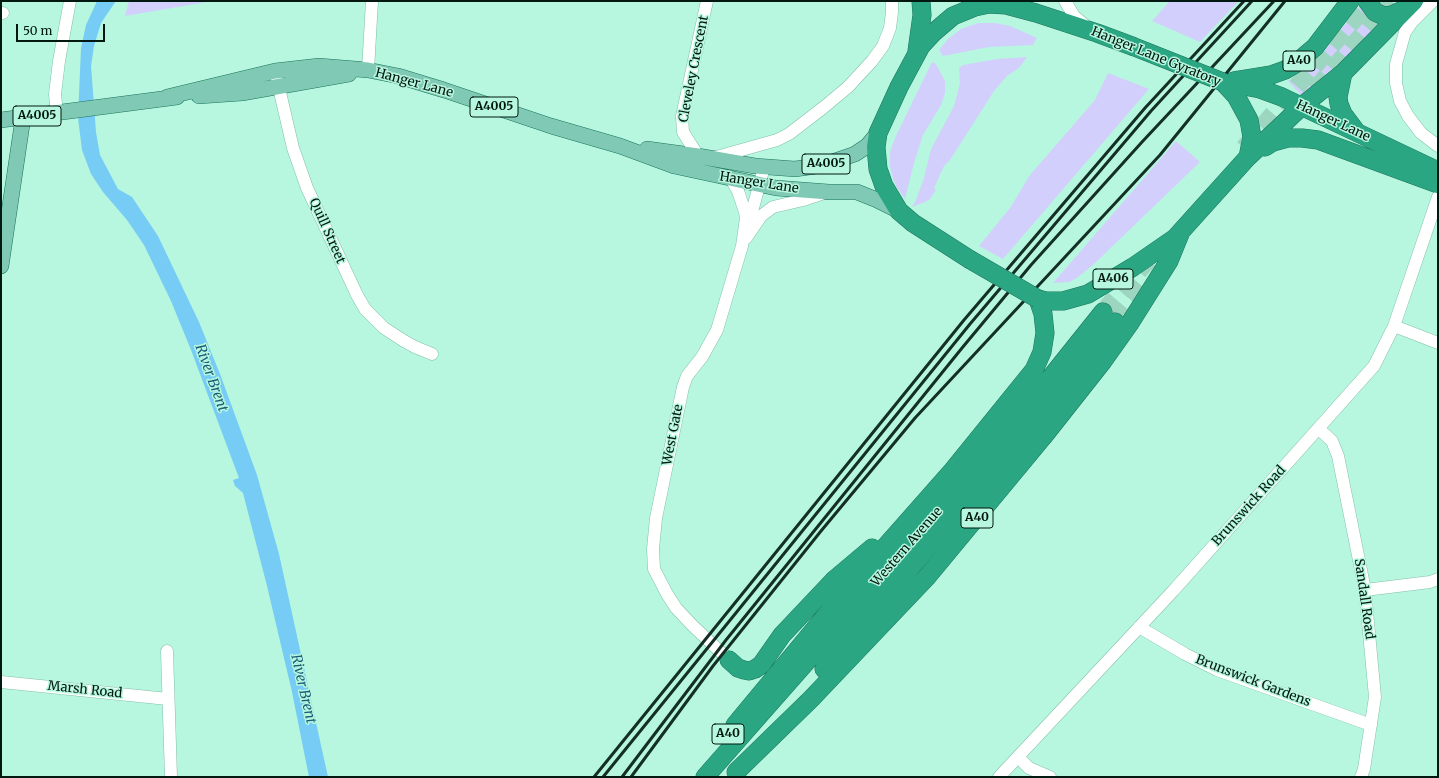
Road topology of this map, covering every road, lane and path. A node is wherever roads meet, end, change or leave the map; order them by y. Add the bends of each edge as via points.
1 (70, 1) edge
2 (372, 1) edge
3 (707, 1) edge
4 (892, 1) edge
5 (921, 1) edge
6 (1026, 1) edge
7 (1065, 1) edge
8 (1350, 1) edge
9 (1367, 1) edge
10 (1433, 1) edge
11 (1000, 3) edge
12 (1410, 5) edge
13 (1097, 33) junction
14 (916, 52) junction
15 (368, 70) junction
16 (275, 71) junction
17 (1343, 73) junction
18 (1223, 82) junction
19 (278, 87) junction
20 (167, 97) junction
21 (1302, 106) junction
22 (57, 114) junction
23 (23, 118) junction
24 (1, 120) edge
25 (1357, 132) junction
26 (878, 133) junction
27 (620, 146) junction
28 (1438, 146) edge
29 (704, 157) junction
30 (1248, 157) junction
31 (764, 167) junction
32 (1438, 171) edge
33 (731, 179) junction
34 (1438, 184) edge
35 (759, 185) junction
36 (829, 192) junction
37 (1438, 197) edge
38 (899, 211) junction
39 (746, 218) junction
40 (1180, 234) junction
41 (742, 246) junction
42 (1, 266) edge
43 (1038, 299) junction
44 (1394, 326) junction
45 (1438, 344) edge
46 (432, 354) dead end
47 (1319, 429) junction
48 (916, 511) junction
49 (1438, 579) edge
50 (1364, 590) junction
51 (1139, 627) junction
52 (167, 651) dead end
53 (729, 660) joint
54 (1, 682) edge
55 (168, 699) junction
56 (1371, 725) junction
57 (1018, 757) junction
58 (734, 775) edge
59 (171, 777) edge
60 (693, 777) edge
61 (705, 777) edge
62 (1000, 777) edge
63 (1050, 777) edge
64 (1361, 777) edge

1 - 22 street via 55,94
2 - 15 street
3 - 29 street, Cleveley Crescent via 682,116 683,132
4 - 29 street via 890,28 883,46 848,87 824,107 777,140
5 - 14 highway, A406 via 922,15
6 - 11 street via 1013,5
7 - 13 street via 1074,16
8 - 18 highway, A40 via 1315,47 1295,64 1270,75
9 - 12 highway, A40 via 1375,12 1384,16 1398,13
10 - 28 street via 1405,32 1396,64 1396,82 1400,101 1408,116 1420,132
11 - 13 highway, Hanger Lane Gyratory / A406
11 - 14 highway, Hanger Lane Gyratory / A406 via 957,13 933,33
12 - 17 highway, A40
13 - 18 highway, Hanger Lane Gyratory / A406, bridge
14 - 26 highway, Hanger Lane Gyratory / A406
15 - 16 main road, Hanger Lane / A4005 via 319,66
15 - 19 main road, Hanger Lane / A4005
15 - 27 main road, Hanger Lane / A4005 via 398,76
16 - 19 street, Quill Street
16 - 20 main road, Hanger Lane / A4005
17 - 21 highway, A40
17 - 25 highway, A406 via 1339,104 1343,114
18 - 21 highway, Hanger Lane / A406 via 1268,92
18 - 30 highway, Hanger Lane Gyratory / A406 via 1236,96 1249,120 1252,136
19 - 20 main road, Hanger Lane / A4005 via 242,93
19 - 46 street, Quill Street via 293,148 307,188 356,295 365,309 388,331
20 - 22 main road, Hanger Lane / A4005
21 - 25 highway, Hanger Lane / A406
21 - 30 highway, A40
22 - 23 main road, A4005
23 - 24 main road, A4005
23 - 42 main road
25 - 32 highway, Hanger Lane / A406
26 - 31 main road, Hanger Lane / A4005 via 867,146 855,154 823,165 795,170
26 - 38 highway, Hanger Lane Gyratory / A406 via 878,169 884,186
27 - 29 main road, Hanger Lane / A4005
27 - 33 main road, Hanger Lane / A4005 via 674,166
29 - 31 main road, Hanger Lane / A4005
30 - 34 highway, Hanger Lane / A406 via 1281,139 1308,138
30 - 40 highway, Hanger Lane Gyratory / A406
31 - 35 street, West Gate
33 - 35 main road, Hanger Lane / A4005
33 - 39 street, West Gate via 742,200
35 - 36 main road, Hanger Lane / A4005
35 - 39 street, West Gate via 753,208
36 - 38 main road, Hanger Lane / A4005 via 857,192
36 - 41 street, West Gate via 769,209 756,221
37 - 44 street, Brunswick Road
38 - 43 highway, Hanger Lane Gyratory / A406, bridge via 969,259
39 - 41 street, West Gate
40 - 43 highway, Hanger Lane Gyratory / A406 via 1088,294 1063,301
40 - 58 highway, A40 via 1169,261 1130,323 1038,443 927,577 811,699
41 - 53 street, West Gate via 717,330 702,357 687,376 683,387 656,518 653,549 654,569 673,603
43 - 48 highway, A40 via 1045,333 1042,352 1036,366 980,437
44 - 45 street
44 - 47 street, Brunswick Road via 1374,366
47 - 50 street, Sandall Road via 1332,441 1338,456
47 - 51 street, Brunswick Road
48 - 53 highway via 834,580 782,635 761,665 750,671 738,668
48 - 60 highway, A40 via 842,596
49 - 50 street
50 - 56 street, Sandall Road via 1375,697
51 - 56 street, Brunswick Gardens via 1217,670
51 - 57 street, Brunswick Road
52 - 55 street
54 - 55 street, Marsh Road
55 - 59 street
56 - 64 street, Sandall Road
57 - 62 street, Brunswick Road
57 - 63 street via 1029,768
58 - 61 highway, Western Avenue / A40 via 1072,378 1109,317

